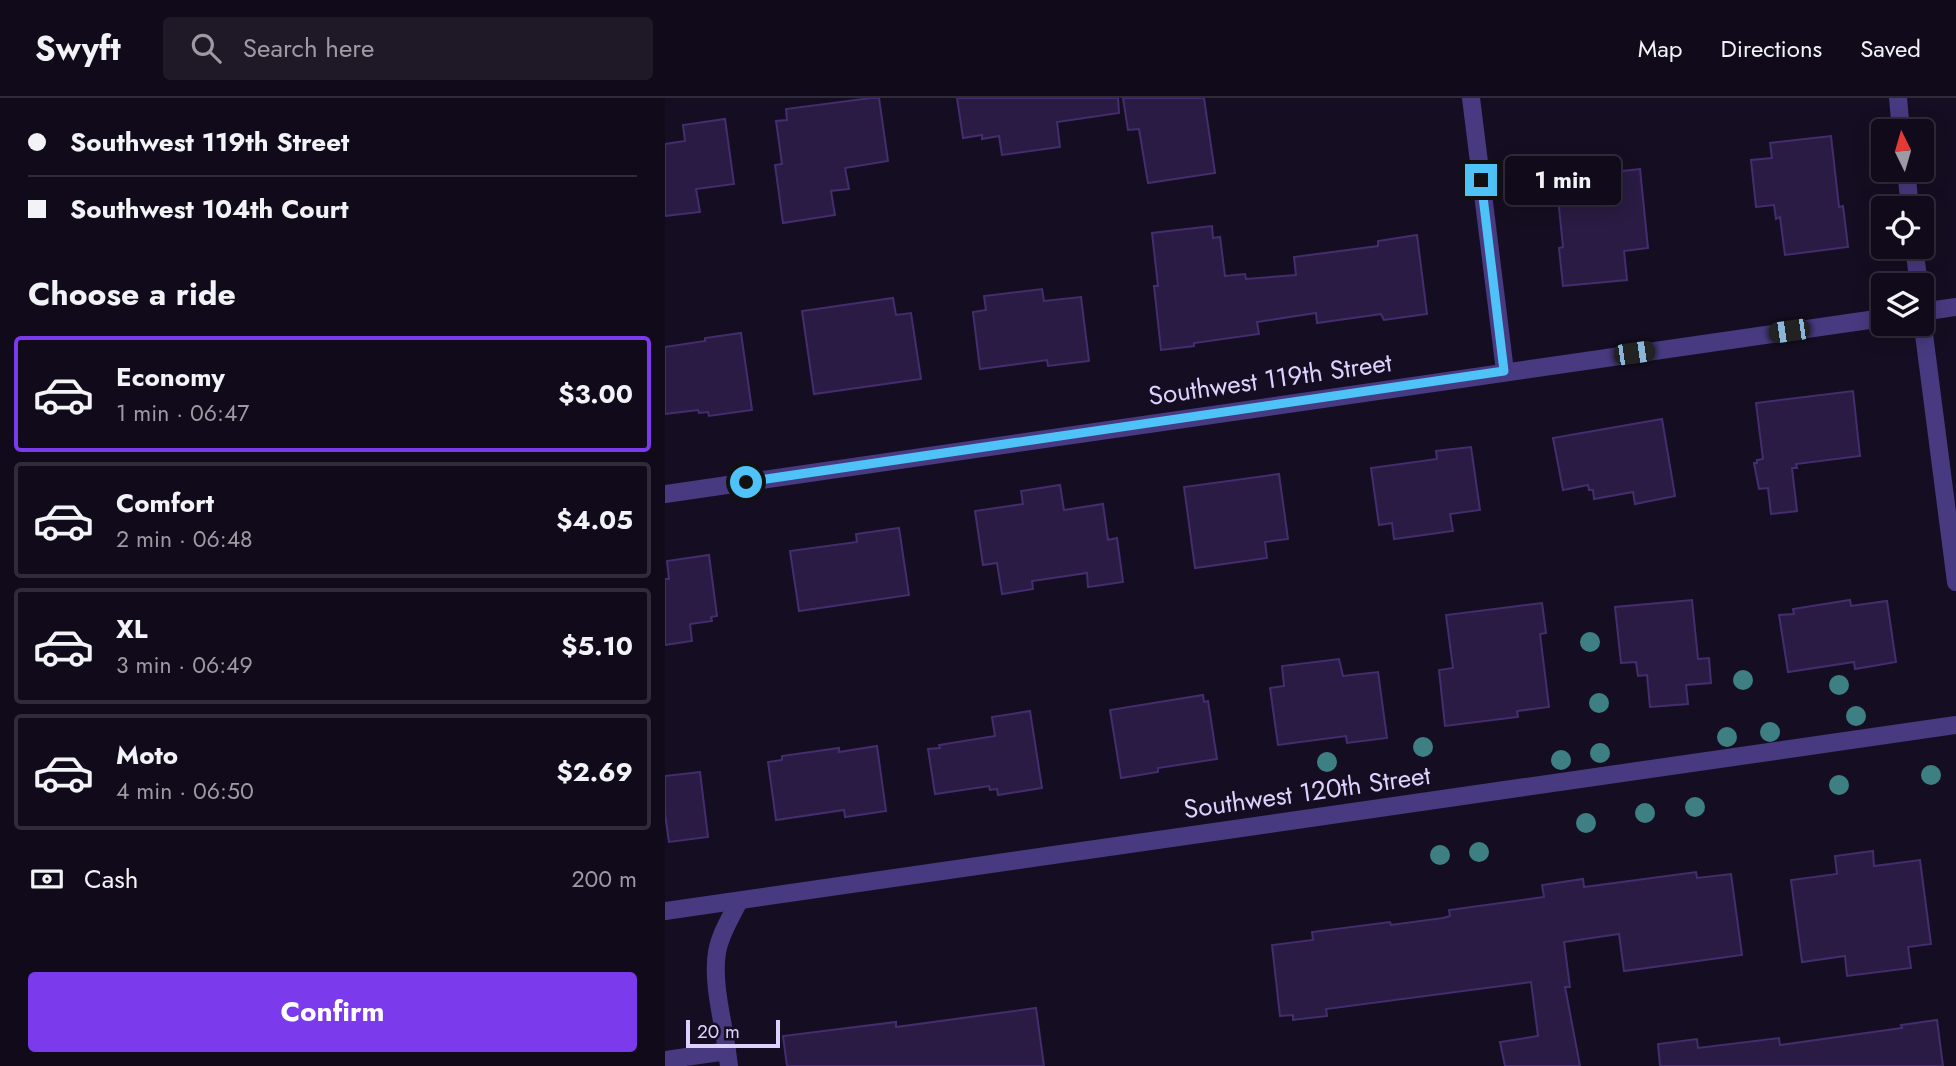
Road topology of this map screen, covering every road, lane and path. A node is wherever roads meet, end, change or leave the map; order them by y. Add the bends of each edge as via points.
1 (1471, 98) edge
2 (1898, 98) edge
3 (1900, 119) edge
4 (1956, 307) edge
5 (1934, 310) edge
6 (1871, 320) edge
7 (1925, 336) edge
8 (1504, 371) junction
9 (665, 494) edge
10 (1956, 582) edge
11 (1956, 726) edge
12 (739, 901) junction
13 (665, 911) edge
14 (728, 1058) edge
15 (665, 1060) edge

1 - 8 street
2 - 3 street
4 - 5 street
6 - 8 street, Southwest 119th Street
7 - 10 street
8 - 9 street, Southwest 119th Street
11 - 12 street, Southwest 120th Street
12 - 13 street, Southwest 120th Street
12 - 14 street via 717,952
14 - 15 street

